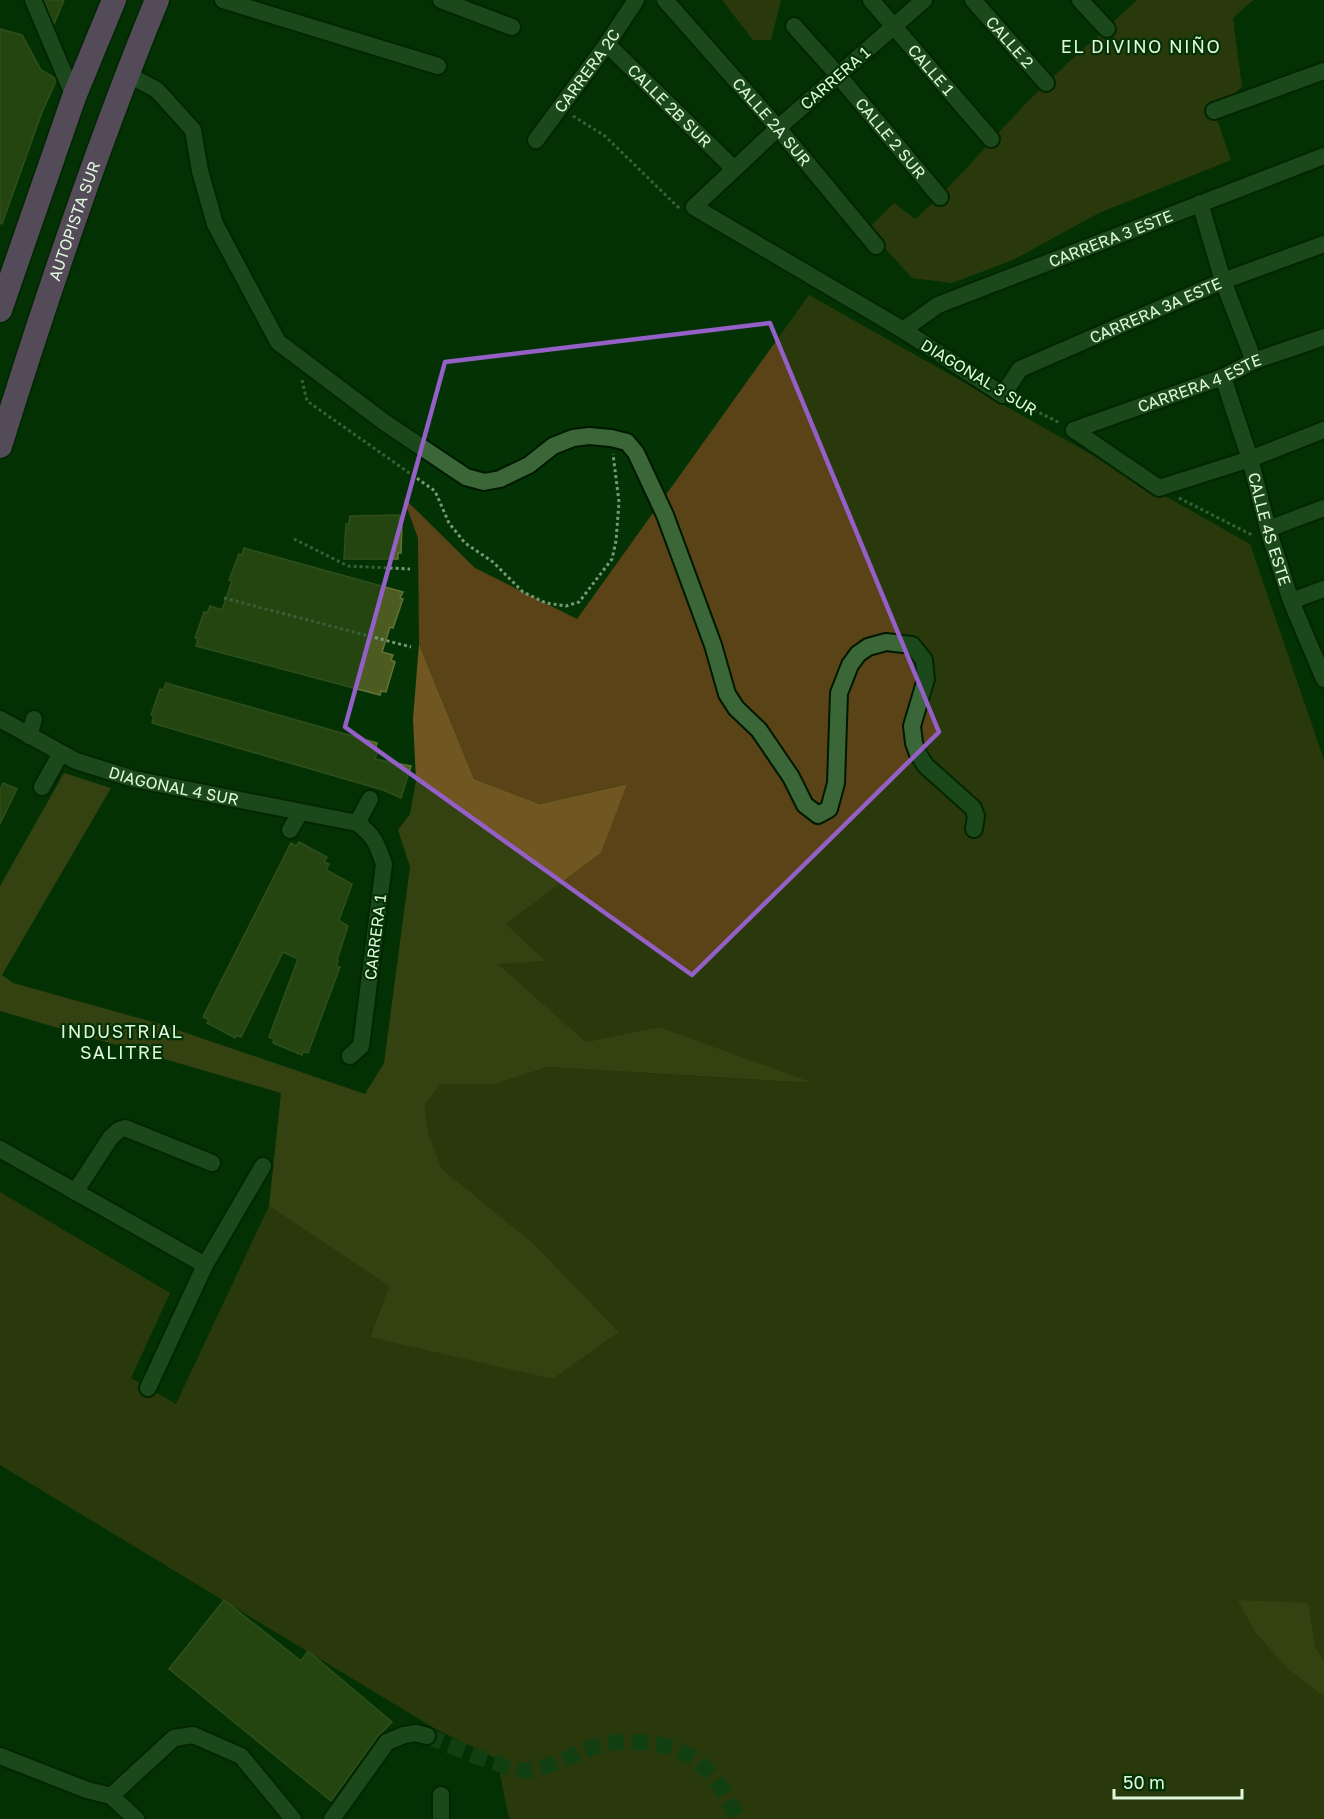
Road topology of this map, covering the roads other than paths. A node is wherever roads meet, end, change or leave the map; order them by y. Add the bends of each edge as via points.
1 (33, 0) edge
2 (114, 0) edge
3 (157, 0) edge
4 (223, 0) edge
5 (441, 0) edge
6 (636, 0) edge
7 (665, 0) edge
8 (871, 0) edge
9 (924, 0) edge
10 (973, 0) edge
11 (1080, 0) edge
12 (794, 26) dead end
13 (512, 27) dead end
14 (893, 28) junction
15 (1107, 29) dead end
16 (607, 44) junction
17 (438, 66) dead end
18 (1324, 71) edge
19 (127, 74) junction
20 (838, 75) junction
21 (1046, 83) dead end
22 (74, 97) junction
23 (1214, 111) dead end
24 (778, 128) junction
25 (991, 139) dead end
26 (536, 140) dead end
27 (1324, 156) edge
28 (734, 169) junction
29 (940, 197) dead end
30 (1200, 203) junction
31 (694, 207) joint
32 (1324, 244) edge
33 (876, 246) dead end
34 (1223, 281) junction
35 (0, 310) edge
36 (903, 330) junction
37 (1324, 337) edge
38 (1254, 361) junction
39 (1223, 376) junction
40 (1003, 394) joint
41 (1324, 430) edge
42 (0, 446) edge
43 (1250, 459) junction
44 (1324, 508) edge
45 (1268, 530) junction
46 (1324, 589) edge
47 (1291, 601) junction
48 (1323, 673) edge
49 (0, 719) edge
50 (34, 719) dead end
51 (29, 736) junction
52 (61, 753) junction
53 (42, 787) dead end
54 (218, 795) junction
55 (370, 799) dead end
56 (208, 810) dead end
57 (300, 813) junction
58 (357, 823) junction
59 (975, 829) dead end
60 (290, 830) dead end
61 (350, 1056) dead end
62 (0, 1149) edge
63 (212, 1163) dead end
64 (264, 1166) dead end
65 (75, 1192) junction
66 (205, 1265) junction
67 (148, 1388) dead end
68 (426, 1736) tunnel mouth
69 (0, 1756) edge
70 (441, 1795) dead end
71 (111, 1796) junction
72 (136, 1819) edge
73 (293, 1819) edge
74 (332, 1819) edge
75 (441, 1819) edge

1 - 22 street
2 - 22 highway
3 - 19 highway, AUTOPISTA SUR
4 - 17 street
5 - 13 street
6 - 16 street, CARRERA 2C
7 - 24 street, CALLE 2A SUR
8 - 14 street, CALLE 1
9 - 14 street, CARRERA 1
10 - 21 street, CALLE 2
11 - 15 street
12 - 20 street, CALLE 2 SUR
14 - 20 street, CARRERA 1
14 - 25 street, CALLE 1
16 - 26 street, CARRERA 2C
16 - 28 street, CALLE 2B SUR
18 - 23 street
19 - 42 highway, AUTOPISTA SUR
19 - 59 street via 157,90 193,129 215,224 278,342 384,422 466,477 484,482 500,479 573,438 589,436 627,442 665,514 727,694 759,730 809,810 818,815 829,809 836,783 839,693 850,665 868,647 886,642 905,643 918,651 926,665 926,679 912,726 918,754 972,808
20 - 24 street, CARRERA 1
20 - 29 street, CALLE 2 SUR
22 - 35 highway
24 - 28 street, CARRERA 1
24 - 33 street, CALLE 2A SUR
27 - 30 street, CARRERA 3 ESTE
28 - 31 street, CARRERA 1
30 - 34 street
30 - 36 street, CARRERA 3 ESTE via 938,305
31 - 36 street, DIAGONAL 3 SUR
32 - 34 street, CARRERA 3A ESTE
34 - 38 street
34 - 40 street, CARRERA 3A ESTE via 1020,369
36 - 40 street, DIAGONAL 3 SUR
37 - 38 street, CARRERA 4 ESTE
38 - 39 street, CARRERA 4 ESTE
39 - 43 street, CALLE 4S ESTE
39 - 43 street, CARRERA 4 ESTE via 1074,430 1159,488
41 - 43 street
43 - 45 street, CALLE 4S ESTE
44 - 45 street
45 - 47 street, CALLE 4S ESTE
46 - 47 street
47 - 48 street, CALLE 4S ESTE
49 - 51 street, DIAGONAL 4 SUR
50 - 51 street
51 - 52 street, DIAGONAL 4 SUR
52 - 53 street
52 - 54 street, DIAGONAL 4 SUR via 134,779
54 - 56 street
54 - 57 street, DIAGONAL 4 SUR
55 - 58 street
57 - 58 street, DIAGONAL 4 SUR
57 - 60 street
58 - 61 street, CARRERA 1 via 370,832 384,864 361,1046
62 - 65 street
63 - 65 street via 125,1128 111,1137
64 - 66 street
65 - 66 street
66 - 67 street
68 - 74 street via 416,1733 387,1742
69 - 71 street
70 - 75 street
71 - 72 street
71 - 73 street via 174,1738 193,1735 242,1756

